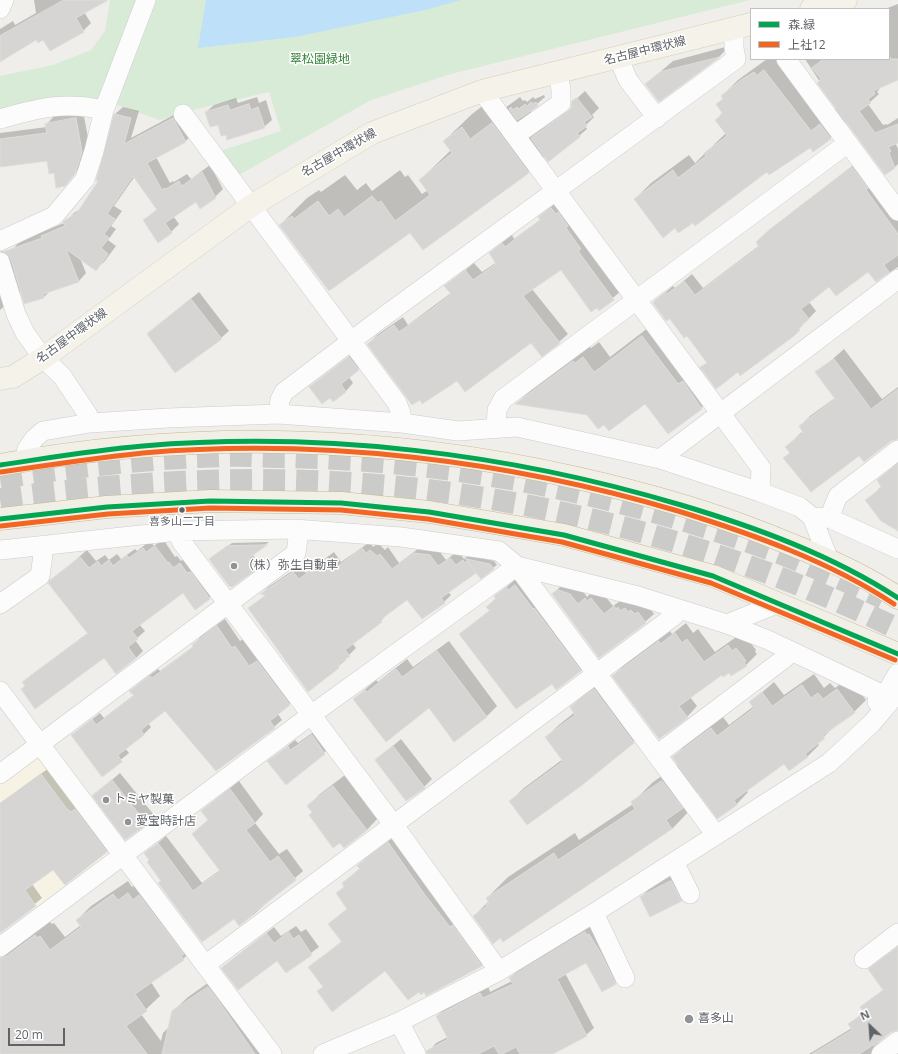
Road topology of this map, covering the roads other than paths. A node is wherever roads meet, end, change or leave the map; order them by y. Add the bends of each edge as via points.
1 (4, 0) edge
2 (146, 0) edge
3 (846, 0) edge
4 (815, 8) edge
5 (0, 9) edge
6 (742, 26) edge
7 (618, 57) junction
8 (787, 60) edge
9 (558, 72) junction
10 (482, 91) junction
11 (104, 110) junction
12 (183, 114) dead end
13 (657, 118) junction
14 (0, 120) edge
15 (516, 135) junction
16 (848, 143) junction
17 (555, 191) junction
18 (251, 206) junction
19 (898, 211) edge
20 (0, 241) edge
21 (0, 262) edge
22 (898, 279) edge
23 (636, 300) junction
24 (352, 342) junction
25 (43, 358) junction
26 (0, 379) edge
27 (719, 412) junction
28 (278, 414) junction
29 (90, 423) junction
30 (402, 423) junction
31 (496, 427) junction
32 (898, 450) edge
33 (660, 459) junction
34 (24, 461) junction
35 (0, 465) edge
36 (760, 492) junction
37 (820, 517) junction
38 (0, 520) edge
39 (294, 529) junction
40 (178, 531) junction
41 (2, 545) edge
42 (42, 547) junction
43 (898, 548) edge
44 (829, 560) junction
45 (517, 566) junction
46 (898, 598) edge
47 (779, 603) junction
48 (0, 604) edge
49 (227, 605) junction
50 (679, 610) junction
51 (727, 624) junction
52 (790, 651) junction
53 (898, 654) edge
54 (898, 673) edge
55 (597, 674) junction
56 (0, 692) edge
57 (881, 698) junction
58 (311, 715) junction
59 (39, 745) junction
60 (658, 754) junction
61 (0, 774) edge
62 (393, 824) junction
63 (716, 835) junction
64 (123, 856) junction
65 (674, 862) junction
66 (690, 894) dead end
67 (594, 912) junction
68 (898, 933) edge
69 (0, 947) edge
70 (864, 959) dead end
71 (205, 966) junction
72 (499, 971) junction
73 (625, 978) dead end
74 (399, 1022) junction
75 (898, 1041) edge
76 (272, 1054) edge
77 (323, 1054) edge
78 (416, 1054) edge
79 (881, 1054) edge

1 - 5 street
2 - 11 street
3 - 4 main road
6 - 7 main road, 名古屋中環状線
6 - 13 street via 734,48 736,59
7 - 9 main road, 名古屋中環状線
7 - 13 street via 628,80
8 - 16 street
9 - 10 main road, 名古屋中環状線
9 - 15 street via 561,103
10 - 15 street
10 - 18 main road, 名古屋中環状線 via 372,133
11 - 14 street via 82,105 36,109
11 - 20 street via 85,179 54,216
12 - 18 street
13 - 17 street
15 - 17 street
16 - 19 street
16 - 23 street
17 - 23 street
17 - 24 street
18 - 24 street
18 - 25 main road, 名古屋中環状線
21 - 25 street via 16,314
22 - 27 street
23 - 27 street
23 - 31 street via 503,399 497,410
24 - 28 street via 284,392
24 - 30 street via 397,403
25 - 26 main road, 名古屋中環状線 via 13,377
25 - 29 street via 62,376 88,415
27 - 33 street
27 - 36 street via 761,468
28 - 29 street
28 - 30 street
29 - 34 street via 43,432 27,448
30 - 31 street via 458,431
31 - 33 street via 517,427
32 - 37 street via 838,496
33 - 36 street
34 - 35 highway
34 - 44 highway via 136,446 230,442 348,445 488,460 610,486 676,504 747,527
36 - 37 street
37 - 43 street
37 - 44 street
38 - 47 highway via 107,508 210,501 294,501 390,507 564,534 713,576
39 - 40 street
39 - 45 street via 401,537 499,551
39 - 49 street via 298,538 296,553
40 - 42 street
40 - 49 street via 181,540
41 - 42 street
42 - 48 street via 40,576
44 - 46 highway
45 - 50 street via 638,596
45 - 55 street
45 - 58 street
47 - 51 street
47 - 53 highway
49 - 58 street
49 - 59 street
50 - 51 street
50 - 55 street
51 - 52 street
52 - 57 street
52 - 60 street via 786,658
54 - 57 street
55 - 60 street
55 - 62 street
56 - 59 street
57 - 63 street via 892,699 884,711 829,763
58 - 62 street
58 - 64 street
59 - 61 street
59 - 64 street
60 - 63 street
62 - 71 street
62 - 72 street
63 - 65 street
64 - 69 street
64 - 71 street
65 - 66 street
65 - 67 street
67 - 72 street
67 - 73 street
68 - 70 street
71 - 76 street
72 - 74 street
74 - 77 street
74 - 78 street
75 - 79 street

